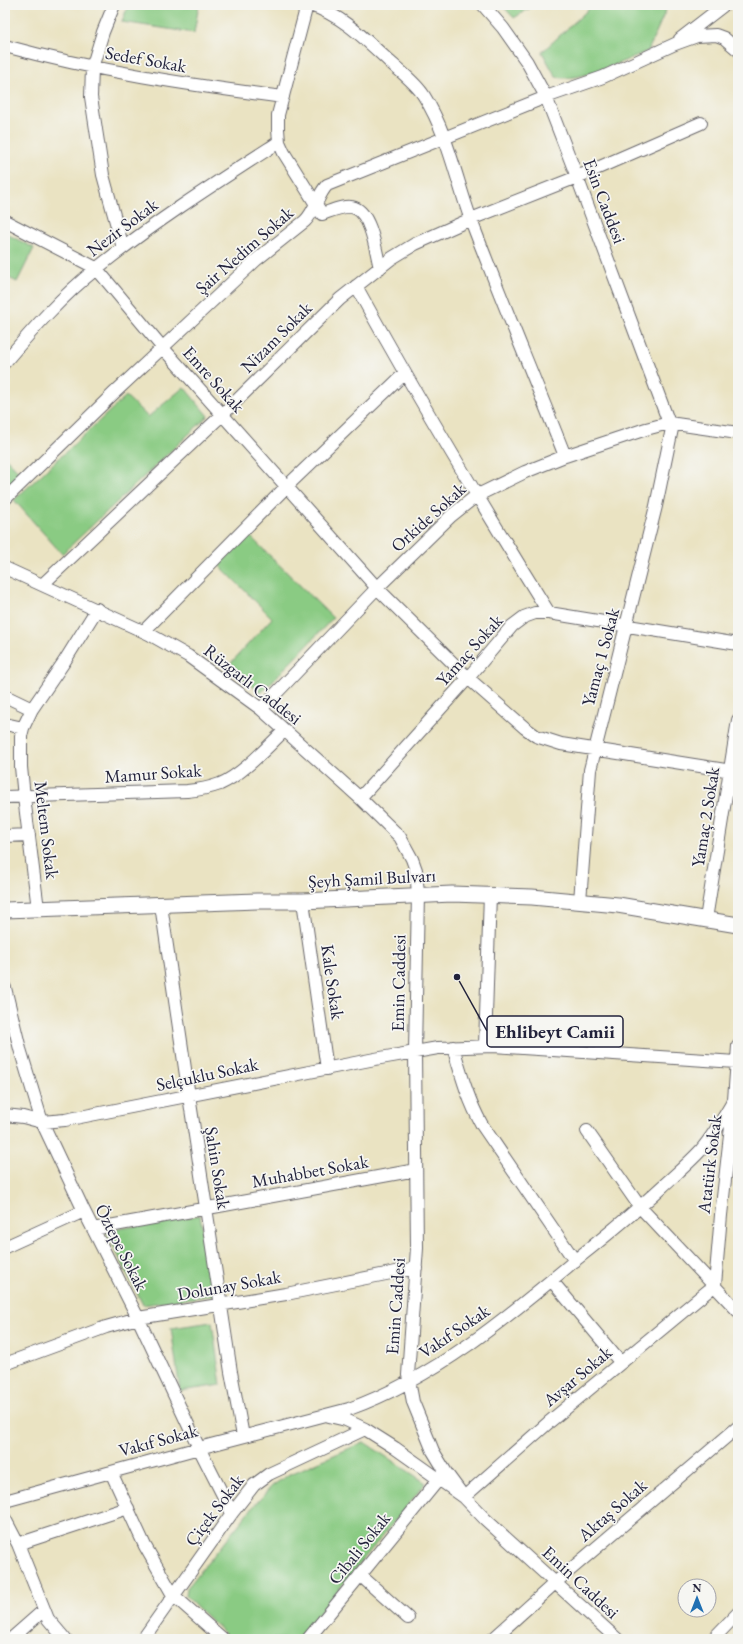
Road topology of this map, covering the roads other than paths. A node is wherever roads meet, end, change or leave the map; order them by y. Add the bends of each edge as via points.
1 (114, 5) edge
2 (306, 5) edge
3 (310, 5) edge
4 (483, 5) edge
5 (724, 5) edge
6 (675, 44) junction
7 (5, 46) edge
8 (738, 50) edge
9 (92, 68) junction
10 (282, 97) junction
11 (546, 97) junction
12 (701, 123) dead end
13 (445, 138) junction
14 (279, 142) junction
15 (577, 178) junction
16 (316, 205) junction
17 (471, 219) junction
18 (5, 221) edge
19 (123, 248) junction
20 (96, 268) junction
21 (380, 268) junction
22 (356, 286) junction
23 (162, 348) junction
24 (5, 362) edge
25 (404, 374) junction
26 (222, 415) junction
27 (671, 424) junction
28 (738, 433) edge
29 (565, 456) junction
30 (287, 486) junction
31 (476, 496) junction
32 (5, 499) edge
33 (5, 568) edge
34 (42, 585) junction
35 (377, 588) junction
36 (97, 610) junction
37 (549, 613) junction
38 (628, 626) junction
39 (144, 631) junction
40 (738, 644) edge
41 (468, 678) junction
42 (5, 696) edge
43 (32, 709) junction
44 (261, 709) junction
45 (738, 720) edge
46 (5, 724) edge
47 (23, 728) junction
48 (284, 731) junction
49 (595, 750) junction
50 (734, 772) edge
51 (5, 797) edge
52 (24, 797) junction
53 (360, 798) junction
54 (29, 835) junction
55 (5, 836) edge
56 (418, 894) junction
57 (490, 894) junction
58 (303, 900) junction
59 (580, 901) junction
60 (162, 904) junction
61 (38, 909) junction
62 (5, 910) edge
63 (706, 919) junction
64 (738, 924) edge
65 (5, 988) edge
66 (485, 1046) junction
67 (738, 1046) edge
68 (453, 1047) junction
69 (415, 1052) junction
70 (736, 1062) junction
71 (327, 1069) junction
72 (189, 1096) junction
73 (734, 1100) junction
74 (5, 1115) edge
75 (42, 1122) junction
76 (735, 1126) edge
77 (587, 1131) dead end
78 (416, 1170) junction
79 (640, 1207) junction
80 (207, 1208) junction
81 (84, 1211) junction
82 (93, 1229) junction
83 (5, 1247) edge
84 (575, 1261) junction
85 (416, 1268) junction
86 (552, 1281) junction
87 (715, 1285) junction
88 (221, 1305) junction
89 (738, 1310) edge
90 (138, 1318) junction
91 (621, 1363) junction
92 (5, 1364) edge
93 (409, 1382) junction
94 (326, 1416) junction
95 (738, 1427) edge
96 (365, 1429) junction
97 (243, 1436) junction
98 (199, 1448) junction
99 (111, 1472) junction
100 (439, 1479) junction
101 (464, 1497) junction
102 (5, 1501) edge
103 (128, 1508) junction
104 (232, 1513) junction
105 (5, 1519) edge
106 (18, 1544) junction
107 (360, 1575) junction
108 (556, 1582) junction
109 (173, 1595) junction
110 (44, 1610) junction
111 (738, 1613) edge
112 (408, 1618) dead end
113 (11, 1639) edge
114 (65, 1639) edge
115 (143, 1639) edge
116 (223, 1639) edge
117 (308, 1639) edge
118 (493, 1639) edge
119 (617, 1639) edge
120 (713, 1639) edge

1 - 9 street
2 - 10 street
3 - 13 street via 328,12 349,26 409,79 423,95
4 - 11 street, Esin Caddesi via 527,62
5 - 6 street
6 - 8 street via 697,36 716,35 724,38
6 - 11 street, Şair Nedim Sokak via 603,78
7 - 9 street, Sedef Sokak
9 - 10 street, Sedef Sokak
9 - 19 street via 92,97 103,175
10 - 14 street via 278,116
11 - 13 street, Şair Nedim Sokak
11 - 15 street, Esin Caddesi
12 - 15 street, Nizam Sokak
13 - 16 street, Şair Nedim Sokak via 334,181 321,192
13 - 17 street
14 - 16 street
14 - 19 street, Nezir Sokak
15 - 17 street, Nizam Sokak
15 - 27 street, Esin Caddesi
16 - 21 street via 322,214 347,207 355,207 360,211 370,228
16 - 23 street, Şair Nedim Sokak via 306,221 256,260
17 - 21 street, Nizam Sokak via 415,244
17 - 29 street
18 - 20 street, Emre Sokak
19 - 20 street, Nezir Sokak
20 - 23 street, Emre Sokak
20 - 24 street, Nezir Sokak via 25,338
21 - 22 street, Nizam Sokak
22 - 25 street
22 - 26 street, Nizam Sokak via 340,298
23 - 26 street, Emre Sokak
23 - 32 street, Şair Nedim Sokak
25 - 30 street
25 - 31 street
26 - 30 street, Emre Sokak
26 - 34 street, Nizam Sokak
27 - 28 street, Orkide Sokak
27 - 29 street, Orkide Sokak via 635,432
27 - 38 street, Yamaç 1 Sokak via 656,506
29 - 31 street, Orkide Sokak
30 - 35 street, Emre Sokak
30 - 39 street
31 - 35 street, Orkide Sokak via 451,516
31 - 37 street
33 - 34 street, Rüzgarlı Caddesi
34 - 36 street, Rüzgarlı Caddesi
35 - 41 street, Emre Sokak
35 - 44 street, Orkide Sokak
36 - 39 street, Rüzgarlı Caddesi
36 - 43 street, Meltem Sokak
37 - 38 street, Yamaç Sokak
37 - 41 street, Yamaç Sokak via 534,613 512,626
38 - 40 street, Yamaç Sokak
38 - 49 street, Yamaç 1 Sokak
39 - 44 street, Rüzgarlı Caddesi via 188,656
41 - 49 street, Emre Sokak via 536,736 561,744
41 - 53 street, Yamaç Sokak
42 - 43 street
43 - 47 street, Meltem Sokak
44 - 48 street, Rüzgarlı Caddesi
45 - 50 street, Yamaç 2 Sokak
46 - 47 street
47 - 52 street, Meltem Sokak via 20,752
48 - 52 street, Mamur Sokak via 240,771 213,787 187,792
48 - 53 street, Rüzgarlı Caddesi
49 - 50 street, Emre Sokak
49 - 59 street, Yamaç 1 Sokak via 589,781
50 - 63 street, Yamaç 2 Sokak
51 - 52 street, Mamur Sokak
52 - 54 street, Meltem Sokak
53 - 56 street, Rüzgarlı Caddesi via 393,830 407,849 416,870
54 - 55 street
54 - 61 street, Meltem Sokak
56 - 57 main road, Şeyh Şamil Bulvarı
56 - 58 main road, Şeyh Şamil Bulvarı
56 - 69 street, Emin Caddesi
57 - 59 main road, Şeyh Şamil Bulvarı
57 - 66 street
58 - 60 main road, Şeyh Şamil Bulvarı
58 - 71 street, Kale Sokak
59 - 63 main road, Şeyh Şamil Bulvarı
60 - 61 main road, Şeyh Şamil Bulvarı
60 - 72 street, Şahin Sokak
61 - 62 main road, Şeyh Şamil Bulvarı
63 - 64 main road, Şeyh Şamil Bulvarı
65 - 75 street, Öztepe Sokak
66 - 68 street, Selçuklu Sokak
66 - 70 street, Selçuklu Sokak
67 - 70 street, Atatürk Sokak
68 - 69 street, Selçuklu Sokak
68 - 84 street via 469,1099 479,1120
69 - 71 street, Selçuklu Sokak
69 - 78 street, Emin Caddesi
70 - 73 street, Atatürk Sokak
71 - 72 street, Selçuklu Sokak
72 - 75 street, Selçuklu Sokak via 94,1116
72 - 80 street, Şahin Sokak
73 - 76 street, Atatürk Sokak
73 - 79 street, Vakıf Sokak via 700,1151
74 - 75 street, Selçuklu Sokak via 23,1116
75 - 81 street, Öztepe Sokak
76 - 87 street, Atatürk Sokak via 721,1215
77 - 79 street
78 - 80 street, Muhabbet Sokak
78 - 85 street, Emin Caddesi
79 - 84 street, Vakıf Sokak
79 - 87 street
80 - 82 street, Muhabbet Sokak
80 - 88 street, Şahin Sokak
81 - 82 street, Öztepe Sokak
81 - 83 street
82 - 90 street, Öztepe Sokak
84 - 86 street, Vakıf Sokak
85 - 88 street, Dolunay Sokak
85 - 93 street, Emin Caddesi
86 - 91 street
86 - 93 street, Vakıf Sokak via 463,1348
87 - 89 street
87 - 91 street, Avşar Sokak
88 - 90 street, Dolunay Sokak
88 - 97 street, Şahin Sokak
90 - 92 street, Dolunay Sokak
90 - 98 street, Öztepe Sokak
91 - 101 street, Avşar Sokak
93 - 94 street, Vakıf Sokak via 368,1402
93 - 101 street, Emin Caddesi via 413,1402 434,1451
94 - 96 street via 346,1420
94 - 97 street, Vakıf Sokak
95 - 108 street, Aktaş Sokak
96 - 100 street
96 - 104 street, Çiçek Sokak via 269,1474 254,1485
97 - 98 street, Vakıf Sokak
98 - 99 street, Vakıf Sokak
98 - 104 street, Öztepe Sokak
99 - 102 street, Vakıf Sokak
99 - 103 street
100 - 101 street
100 - 107 street, Cibali Sokak
101 - 108 street, Emin Caddesi
103 - 106 street
103 - 109 street
104 - 109 street, Çiçek Sokak
105 - 106 street
106 - 110 street
107 - 112 street
107 - 117 street, Cibali Sokak
108 - 118 street, Aktaş Sokak
108 - 119 street, Emin Caddesi
109 - 115 street, Çiçek Sokak
109 - 116 street
110 - 113 street
110 - 114 street via 48,1619
111 - 120 street

